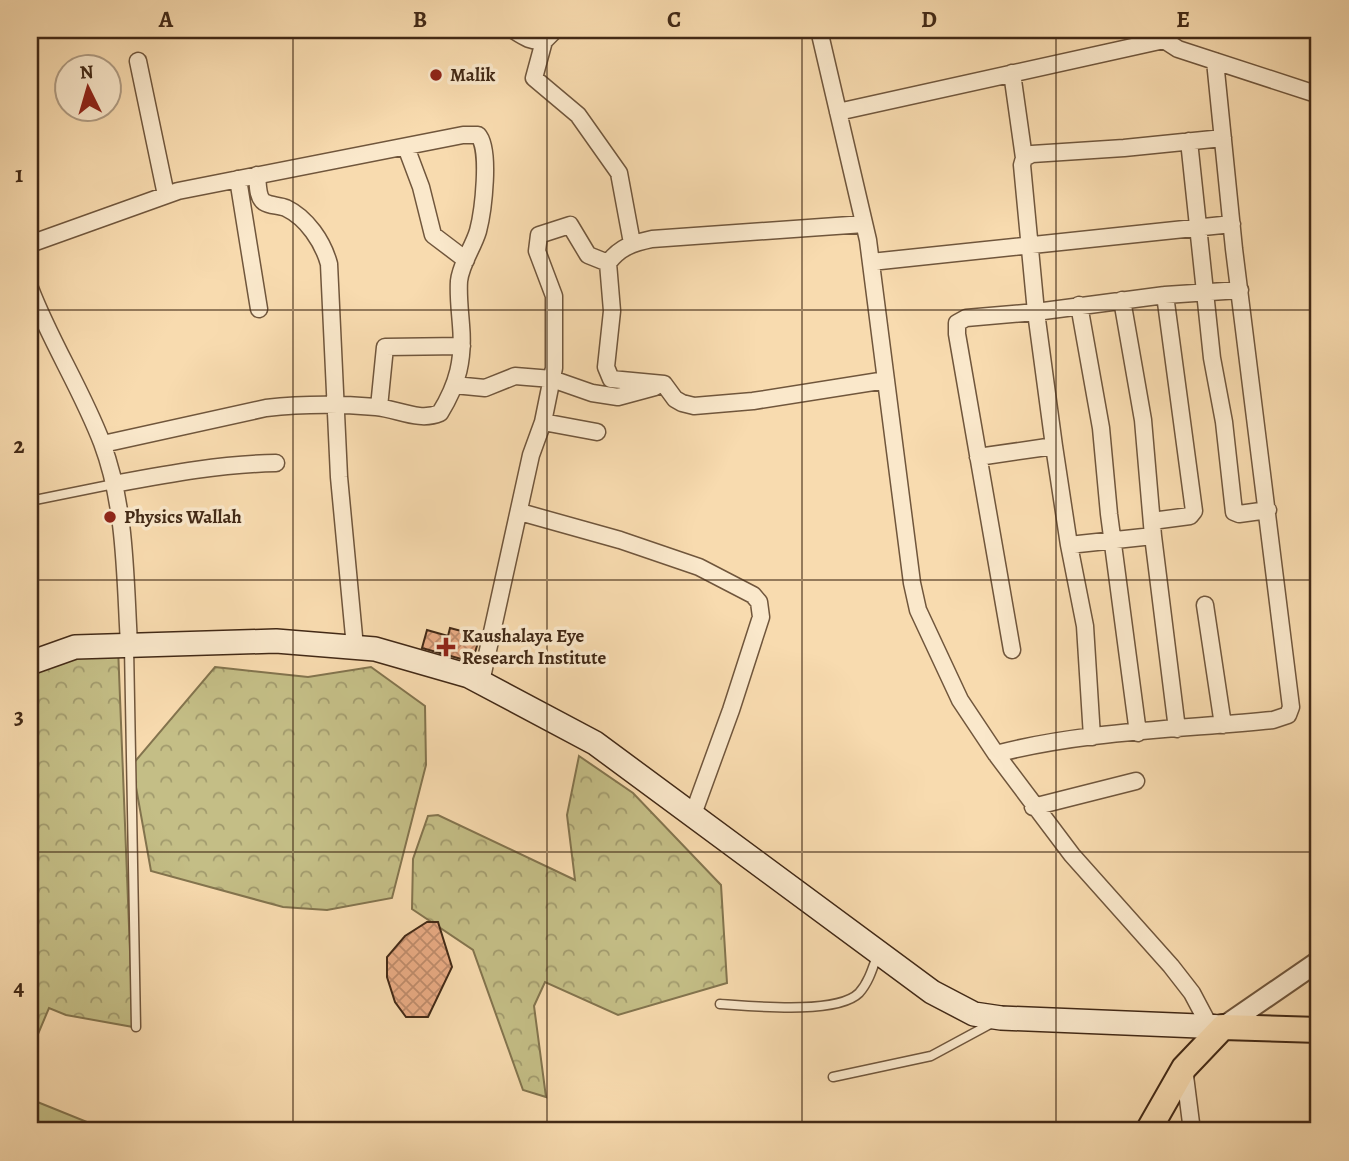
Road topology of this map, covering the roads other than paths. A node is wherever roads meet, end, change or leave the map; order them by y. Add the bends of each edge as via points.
1 (513, 30) edge
2 (819, 30) edge
3 (550, 35) edge
4 (1162, 35) edge
5 (138, 61) dead end
6 (1215, 61) junction
7 (1013, 73) junction
8 (1319, 95) edge
9 (838, 112) junction
10 (1223, 138) junction
11 (1189, 141) junction
12 (406, 146) junction
13 (1024, 158) junction
14 (257, 175) junction
15 (238, 179) junction
16 (166, 195) junction
17 (1232, 224) junction
18 (864, 225) junction
19 (1198, 228) junction
20 (632, 243) junction
21 (30, 244) edge
22 (1031, 246) junction
23 (466, 260) junction
24 (871, 262) junction
25 (608, 263) junction
26 (30, 288) edge
27 (1240, 290) junction
28 (1206, 292) junction
29 (1165, 295) junction
30 (1122, 300) junction
31 (1079, 305) junction
32 (259, 309) dead end
33 (1036, 312) junction
34 (462, 346) junction
35 (552, 379) junction
36 (886, 380) junction
37 (664, 384) junction
38 (454, 385) junction
39 (335, 406) junction
40 (379, 407) junction
41 (543, 422) junction
42 (597, 432) dead end
43 (103, 444) junction
44 (1054, 446) junction
45 (978, 457) junction
46 (276, 463) dead end
47 (114, 484) junction
48 (30, 501) edge
49 (1268, 510) junction
50 (520, 512) junction
51 (1153, 529) junction
52 (1113, 540) junction
53 (1069, 545) junction
54 (1205, 605) dead end
55 (128, 644) junction
56 (355, 647) junction
57 (1012, 650) dead end
58 (30, 663) edge
59 (481, 682) junction
60 (1223, 725) junction
61 (1177, 729) junction
62 (1138, 733) junction
63 (1092, 737) junction
64 (996, 754) junction
65 (1136, 781) dead end
66 (1033, 807) junction
67 (692, 817) junction
68 (878, 953) junction
69 (1319, 961) edge
70 (720, 1004) dead end
71 (1001, 1018) junction
72 (136, 1027) dead end
73 (1217, 1027) junction
74 (1319, 1030) edge
75 (1184, 1068) junction
76 (833, 1077) dead end
77 (1319, 1130) edge
78 (1147, 1131) edge
79 (1192, 1131) edge
80 (1310, 1131) edge

1 - 3 street via 531,41
2 - 9 street
3 - 20 street via 534,78 578,116 619,173
4 - 6 street via 1178,49
4 - 7 street
5 - 16 street
6 - 8 street
6 - 10 street
7 - 9 street
7 - 13 street
9 - 18 street
10 - 11 street
10 - 17 street
11 - 13 street
11 - 19 street
12 - 14 street
12 - 23 street via 433,235
12 - 23 street via 463,135 481,139 485,157 480,216
13 - 22 street via 1021,165
14 - 15 street
14 - 39 street via 261,199 297,216 325,248
15 - 16 street
15 - 32 street
16 - 21 street
17 - 19 street
17 - 27 street
18 - 20 street
18 - 24 street
19 - 22 street
19 - 28 street
20 - 25 street
22 - 24 street
22 - 33 street
23 - 34 street via 459,278
24 - 36 street
25 - 35 street via 588,256 570,225 539,235 537,251 554,296
25 - 37 street via 612,311 607,374 620,381
26 - 43 street
27 - 28 street
27 - 49 street
28 - 29 street
28 - 49 street via 1234,512
29 - 30 street
29 - 51 street via 1194,512
30 - 31 street
30 - 51 street via 1143,420
31 - 33 street
31 - 52 street via 1101,428
33 - 44 street
33 - 45 street via 966,317 957,323
34 - 38 street
34 - 40 street via 385,347
35 - 37 street via 618,397
35 - 38 street via 515,376 485,388
35 - 41 street
36 - 37 street via 694,406 676,399
36 - 64 street via 918,610 960,700
38 - 40 street via 440,413 432,417
39 - 40 street
39 - 43 street via 266,408
39 - 56 street
41 - 42 street
41 - 50 street
43 - 47 street
44 - 45 street
44 - 53 street
45 - 57 street
46 - 47 street via 220,466
47 - 48 lane
47 - 55 street via 124,553
49 - 60 street via 1291,707 1282,719
50 - 59 street
50 - 67 street via 699,567 759,602 761,617
51 - 52 street
51 - 61 street
52 - 53 street
52 - 62 street
53 - 63 street via 1085,626
54 - 60 street
55 - 56 main road via 276,641
55 - 58 main road via 75,647
55 - 72 lane
56 - 59 main road
59 - 67 main road via 595,743
60 - 61 street
61 - 62 street
62 - 63 street
63 - 64 street
64 - 66 street
65 - 66 street
66 - 73 street via 1096,886 1171,966
67 - 68 main road
68 - 70 lane via 866,984 850,1000 765,1008
68 - 71 main road via 932,992 974,1014
69 - 73 street
71 - 73 main road
71 - 76 lane via 931,1056
73 - 74 main road
73 - 75 main road
75 - 78 main road
75 - 79 street
77 - 80 street

